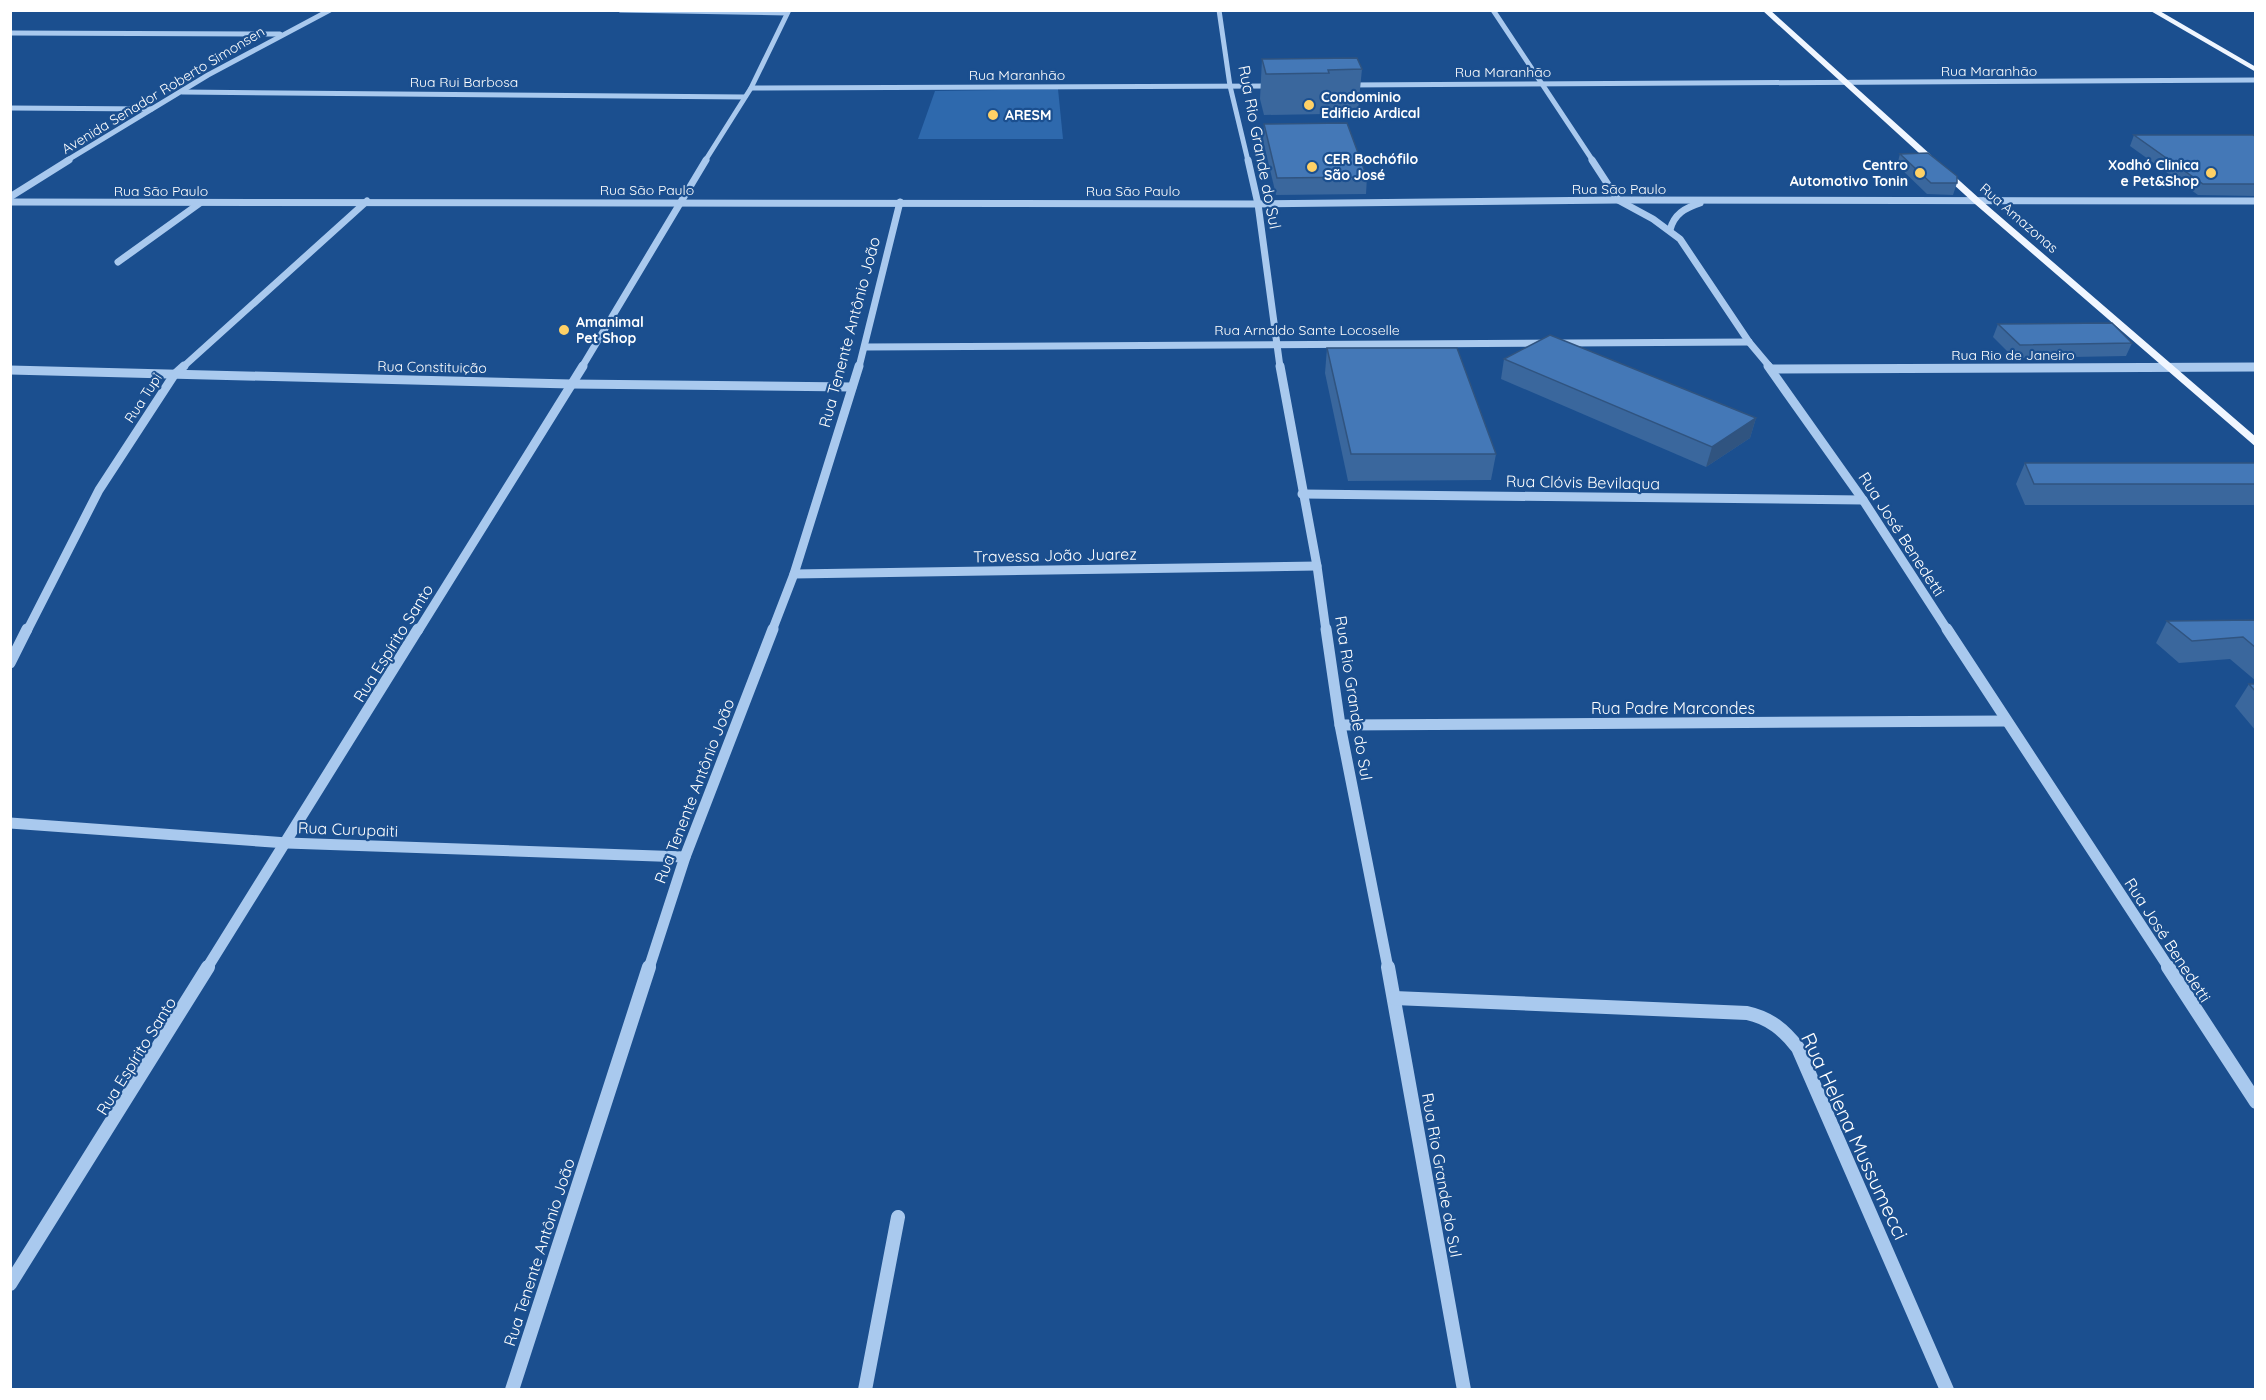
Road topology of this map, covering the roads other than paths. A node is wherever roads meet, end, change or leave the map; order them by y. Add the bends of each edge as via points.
1 (330, 10) edge
2 (620, 10) edge
3 (1218, 10) edge
4 (1493, 10) edge
5 (1765, 10) edge
6 (2152, 10) edge
7 (788, 12) edge
8 (10, 33) edge
9 (281, 34) junction
10 (2256, 70) edge
11 (2256, 80) edge
12 (1845, 83) junction
13 (1540, 84) junction
14 (1337, 85) dead end
15 (1230, 86) junction
16 (1278, 86) dead end
17 (182, 92) junction
18 (748, 92) junction
19 (10, 108) edge
20 (152, 108) junction
21 (10, 197) edge
22 (1618, 200) junction
23 (367, 201) junction
24 (1709, 201) junction
25 (2256, 201) edge
26 (10, 202) edge
27 (681, 202) junction
28 (900, 202) junction
29 (1978, 202) junction
30 (200, 203) junction
31 (1258, 204) junction
32 (1670, 230) junction
33 (118, 262) dead end
34 (1749, 342) junction
35 (1276, 343) junction
36 (865, 347) junction
37 (2167, 367) junction
38 (2256, 367) edge
39 (1771, 369) junction
40 (10, 370) edge
41 (174, 375) junction
42 (571, 384) junction
43 (852, 387) junction
44 (2256, 444) edge
45 (1302, 494) junction
46 (1863, 500) junction
47 (1317, 566) junction
48 (794, 574) junction
49 (10, 663) edge
50 (2006, 721) junction
51 (1340, 725) junction
52 (10, 823) edge
53 (287, 843) junction
54 (685, 857) junction
55 (1394, 998) junction
56 (2256, 1102) edge
57 (898, 1217) dead end
58 (10, 1284) edge
59 (512, 1389) edge
60 (865, 1389) edge
61 (1464, 1389) edge
62 (1947, 1389) edge

1 - 9 street, Avenida Senador Roberto Simonsen
2 - 7 street
3 - 15 street, Rua Rio Grande do Sul
4 - 13 street, Rua José Benedetti
5 - 12 main road, Rua Amazonas
6 - 10 main road
7 - 18 street, Rua Espírito Santo
8 - 9 street
9 - 17 street, Avenida Senador Roberto Simonsen
11 - 12 street, Rua Maranhão
12 - 13 street, Rua Maranhão
12 - 29 main road, Rua Amazonas
13 - 14 street, Rua Maranhão
13 - 22 street, Rua José Benedetti
15 - 16 street, Rua Maranhão
15 - 18 street, Rua Maranhão
15 - 31 street, Rua Rio Grande do Sul
17 - 18 street, Rua Rui Barbosa
17 - 20 street, Avenida Senador Roberto Simonsen
18 - 27 street, Rua Espírito Santo
19 - 20 street
20 - 21 street, Avenida Senador Roberto Simonsen
22 - 24 street, Rua São Paulo
22 - 31 street, Rua São Paulo
22 - 32 street, Rua José Benedetti
23 - 27 street, Rua São Paulo
23 - 30 street, Rua São Paulo
23 - 41 street, Rua Tupi
24 - 29 street, Rua São Paulo
24 - 32 street via 1679,212
25 - 29 street, Rua São Paulo
26 - 30 street, Rua São Paulo
27 - 28 street, Rua São Paulo
27 - 42 street, Rua Espírito Santo
28 - 31 street, Rua São Paulo
28 - 36 street, Rua Tenente Antônio João
29 - 37 main road, Rua Amazonas
30 - 33 street
31 - 35 street, Rua Rio Grande do Sul
32 - 34 street, Rua José Benedetti
34 - 35 street, Rua Arnaldo Sante Locoselle
34 - 39 street, Rua José Benedetti
35 - 36 street, Rua Arnaldo Sante Locoselle
35 - 45 street, Rua Rio Grande do Sul
36 - 43 street, Rua Tenente Antônio João
37 - 38 street, Rua Rio de Janeiro
37 - 39 street, Rua Rio de Janeiro
37 - 44 main road, Rua Amazonas
39 - 46 street, Rua José Benedetti
40 - 41 street, Rua Constituição
41 - 42 street, Rua Constituição
41 - 49 street, Rua Tupi via 99,490
42 - 43 street, Rua Constituição
42 - 53 street, Rua Espírito Santo
43 - 48 street, Rua Tenente Antônio João
45 - 46 street, Rua Clóvis Bevilaqua
45 - 47 street, Rua Rio Grande do Sul
46 - 50 street, Rua José Benedetti
47 - 48 street, Travessa João Juarez
47 - 51 street, Rua Rio Grande do Sul
48 - 54 street, Rua Tenente Antônio João
50 - 51 street, Rua Padre Marcondes
50 - 56 street, Rua José Benedetti
51 - 55 street, Rua Rio Grande do Sul
52 - 53 street, Rua Curupaiti
53 - 54 street, Rua Curupaiti
53 - 58 street, Rua Espírito Santo
54 - 59 street, Rua Tenente Antônio João
55 - 61 street, Rua Rio Grande do Sul
55 - 62 street, Rua Helena Mussumecci via 1747,1013 1776,1022 1798,1048
57 - 60 street

